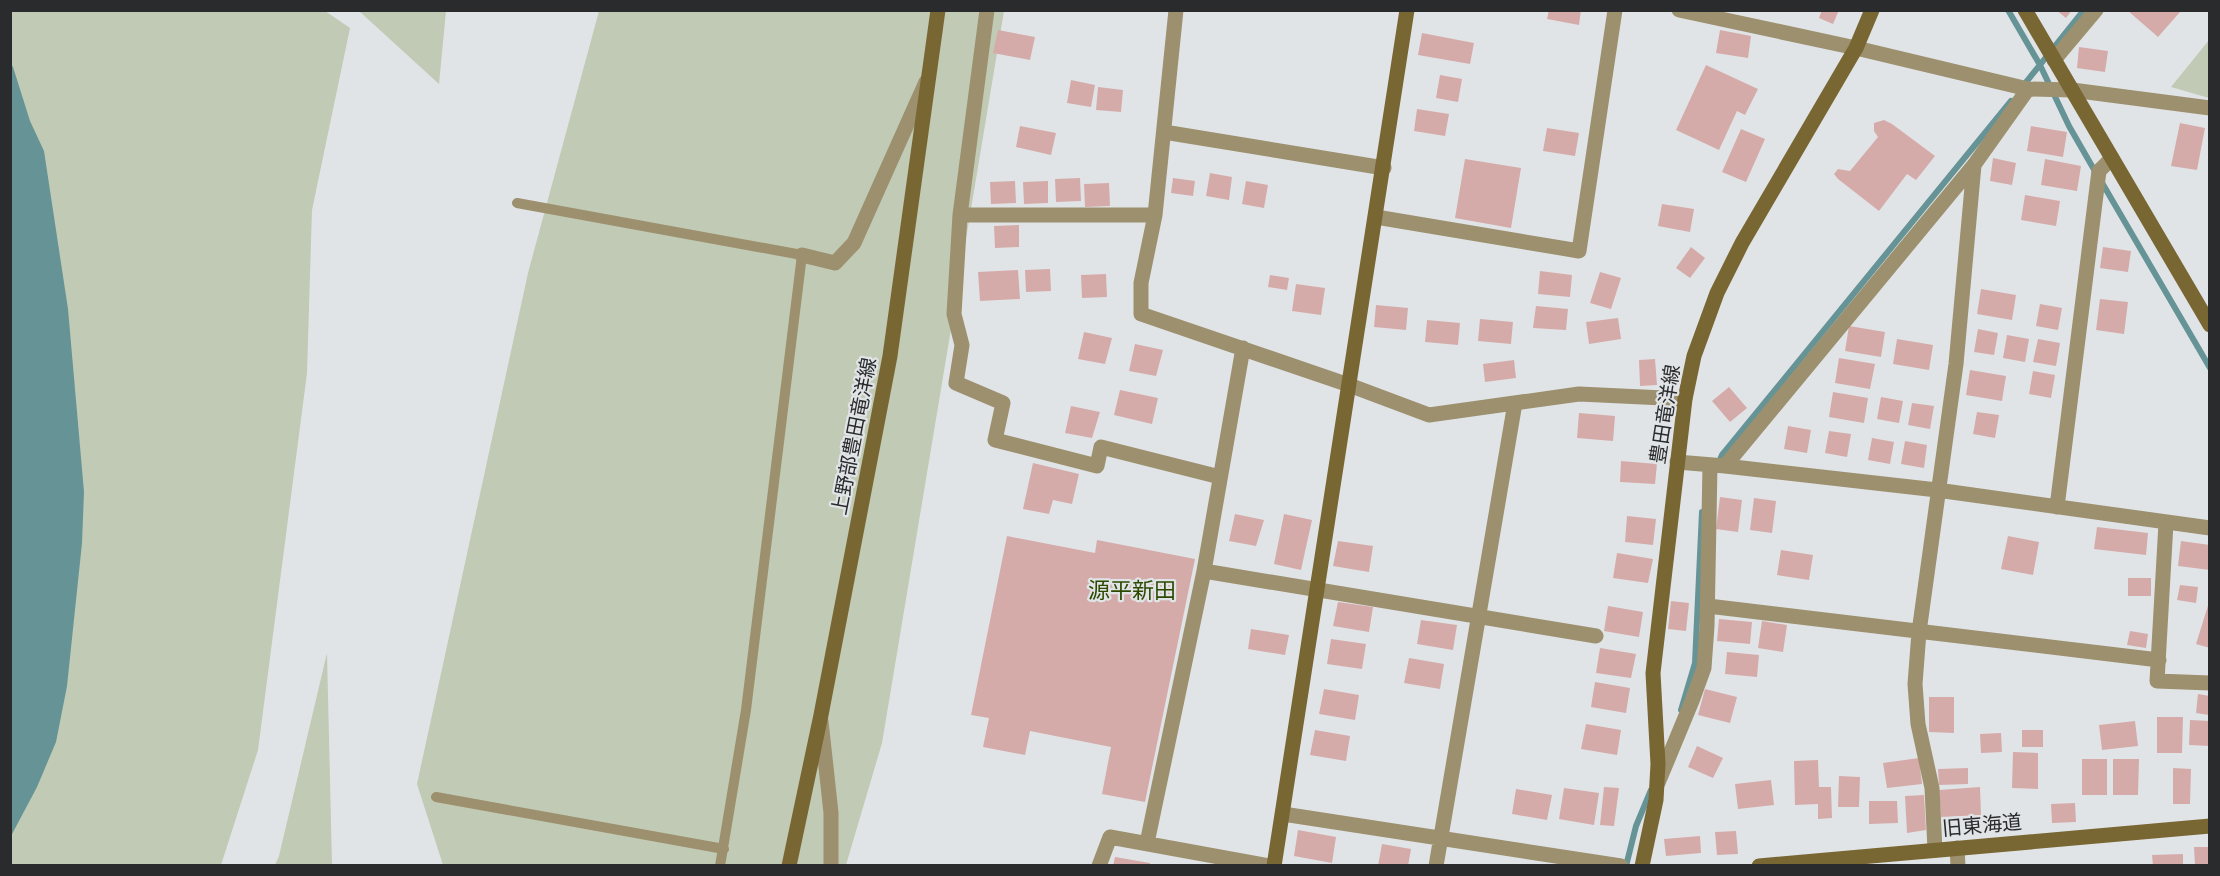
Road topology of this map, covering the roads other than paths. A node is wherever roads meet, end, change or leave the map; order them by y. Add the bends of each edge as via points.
1 (938, 10) edge
2 (987, 10) edge
3 (1176, 10) edge
4 (1407, 10) edge
5 (1615, 10) edge
6 (1678, 10) edge
7 (1872, 10) edge
8 (2025, 10) edge
9 (2096, 10) edge
10 (1856, 48) junction
11 (2054, 60) junction
12 (930, 71) junction
13 (2028, 89) junction
14 (2072, 90) junction
15 (2210, 108) edge
16 (1164, 132) junction
17 (2112, 158) junction
18 (1974, 165) junction
19 (1384, 168) junction
20 (517, 203) dead end
21 (960, 215) junction
22 (1155, 215) junction
23 (1376, 217) junction
24 (802, 255) junction
25 (2210, 325) edge
26 (1243, 348) junction
27 (1349, 385) junction
28 (1685, 399) junction
29 (1515, 403) junction
30 (1677, 462) junction
31 (1717, 465) junction
32 (1220, 477) junction
33 (1937, 490) junction
34 (2057, 507) junction
35 (2166, 523) junction
36 (2210, 528) edge
37 (1204, 571) junction
38 (1318, 590) junction
39 (1708, 606) junction
40 (1480, 617) junction
41 (1919, 632) junction
42 (1596, 636) dead end
43 (2159, 660) junction
44 (2210, 683) edge
45 (821, 715) junction
46 (1657, 785) junction
47 (436, 797) dead end
48 (1283, 813) junction
49 (2210, 826) edge
50 (1440, 836) junction
51 (1148, 843) junction
52 (1957, 848) junction
53 (724, 849) junction
54 (1935, 850) junction
55 (720, 866) edge
56 (789, 866) edge
57 (831, 866) edge
58 (1099, 866) edge
59 (1269, 866) edge
60 (1274, 866) edge
61 (1436, 866) edge
62 (1621, 866) edge
63 (1642, 866) edge
64 (1759, 866) edge
65 (1958, 866) edge

1 - 12 main road, 上野部豊田竜洋線
2 - 21 street
3 - 16 street
4 - 19 main road
5 - 23 street via 1579,250
6 - 10 street
7 - 10 main road, 豊田竜洋線
8 - 11 main road
9 - 11 street
10 - 13 street
10 - 28 main road, 豊田竜洋線 via 1717,293 1694,356
11 - 14 main road
12 - 24 street via 854,243 835,262
12 - 45 main road, 上野部豊田竜洋線 via 890,356
13 - 14 street
13 - 18 street
14 - 15 street
14 - 17 main road
16 - 19 street
16 - 22 street
17 - 25 main road
17 - 34 street via 2099,171
18 - 31 street
18 - 33 street via 1956,364
19 - 23 main road
20 - 24 lane
21 - 22 street
21 - 32 street via 954,314 962,345 956,383 1003,403 995,440 1097,466 1101,447
22 - 26 street via 1140,283 1141,314
23 - 27 main road
24 - 53 lane via 746,710
26 - 27 street
26 - 32 street
27 - 29 street via 1429,415
27 - 38 main road
28 - 29 street via 1579,394
28 - 30 main road, 豊田竜洋線
29 - 40 street
30 - 31 street
30 - 46 main road, 豊田竜洋線 via 1653,673
31 - 33 street
31 - 39 street
32 - 37 street
33 - 34 street
33 - 41 street
34 - 35 street
35 - 36 street
35 - 43 street
37 - 38 street
37 - 51 street
38 - 40 street
38 - 48 main road
39 - 41 street
39 - 46 street via 1704,668
40 - 42 street
40 - 50 street
41 - 43 street
41 - 54 street via 1915,684 1918,724 1932,788
43 - 44 street via 2157,681
45 - 56 main road, 上野部豊田竜洋線
45 - 57 street via 831,813
46 - 63 main road, 豊田竜洋線
47 - 53 lane
48 - 50 street
48 - 60 main road
49 - 52 main road, 旧東海道
50 - 61 street
50 - 62 street
51 - 58 street via 1110,837
51 - 59 street
52 - 54 main road, 旧東海道
52 - 65 street
53 - 55 lane
54 - 64 main road, 旧東海道

